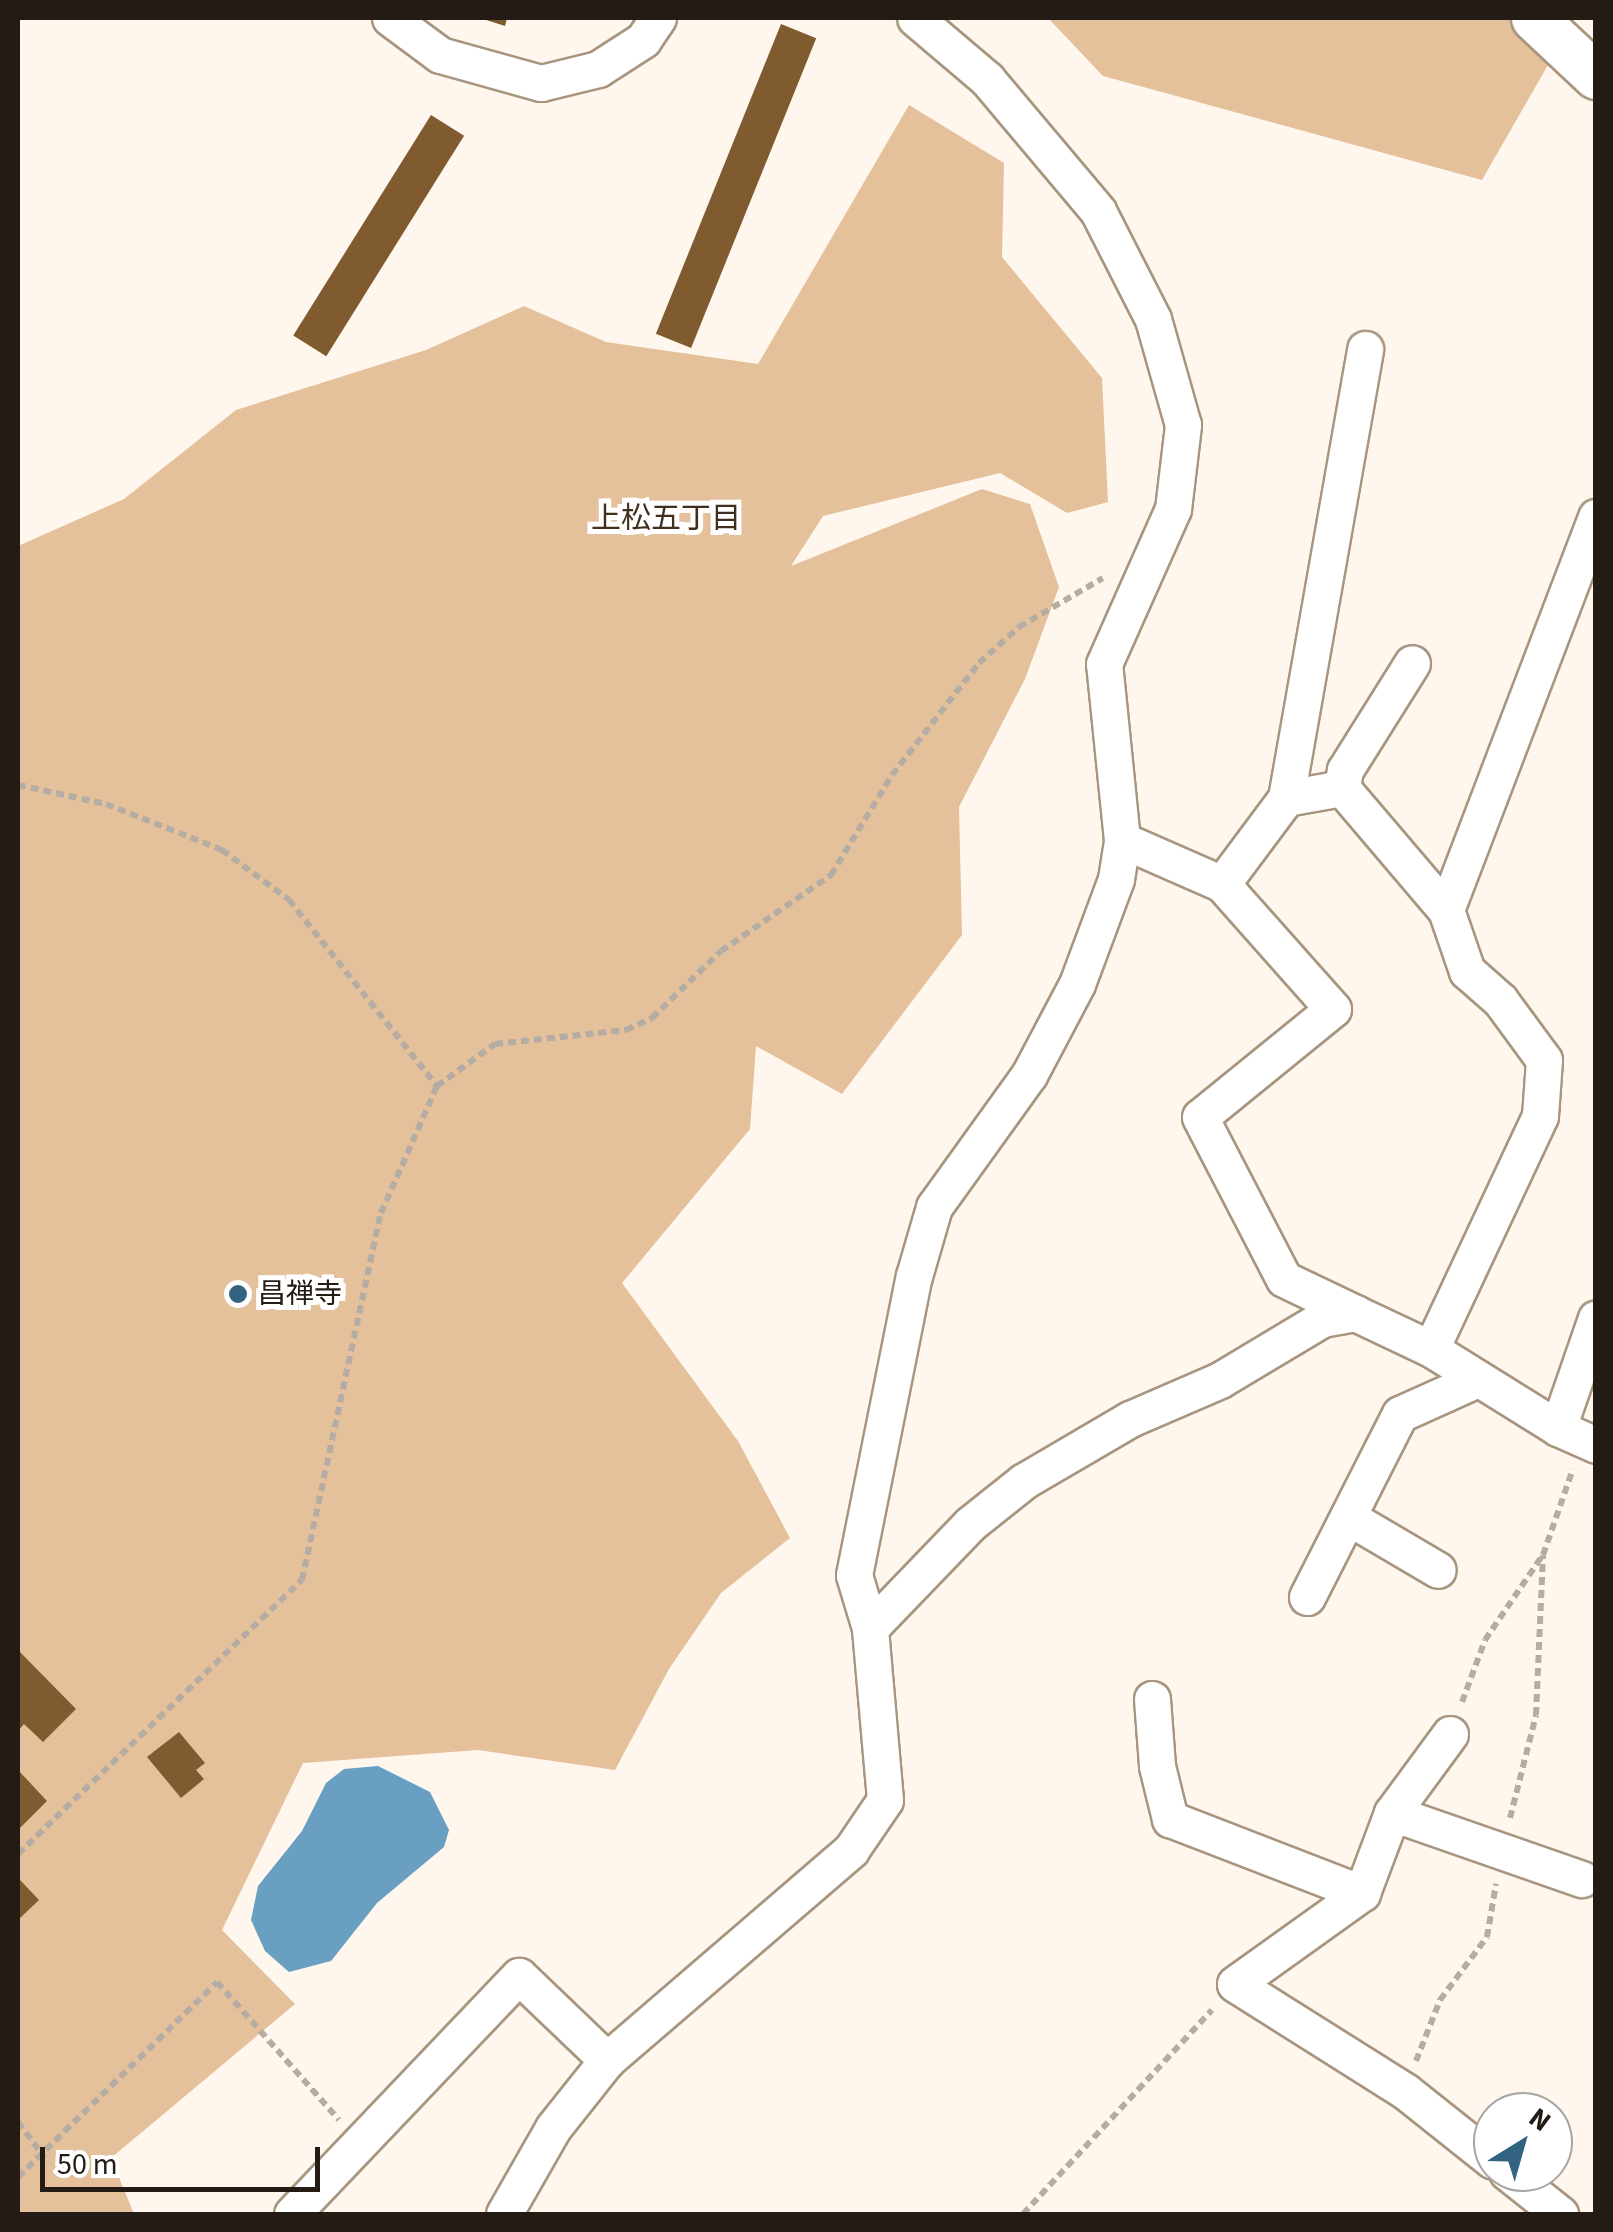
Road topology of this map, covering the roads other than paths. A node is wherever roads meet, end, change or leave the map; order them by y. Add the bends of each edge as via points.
1 (390, 18) edge
2 (658, 18) edge
3 (915, 18) edge
4 (1534, 18) edge
5 (1596, 76) edge
6 (1365, 349) dead end
7 (1596, 516) edge
8 (1412, 663) dead end
9 (1342, 788) junction
10 (1286, 798) junction
11 (1122, 840) junction
12 (1222, 884) junction
13 (1446, 910) junction
14 (1356, 1314) junction
15 (1596, 1318) edge
16 (1432, 1349) junction
17 (1478, 1379) junction
18 (1579, 1438) edge
19 (1348, 1516) junction
20 (1438, 1570) dead end
21 (1307, 1597) dead end
22 (870, 1628) junction
23 (1152, 1699) dead end
24 (1450, 1734) road end
25 (1392, 1813) junction
26 (1582, 1879) dead end
27 (1362, 1893) junction
28 (607, 2060) junction
29 (1473, 2145) edge
30 (1532, 2192) edge
31 (292, 2214) edge
32 (504, 2214) edge
33 (1560, 2214) edge

1 - 2 street via 440,55 541,83 598,69 644,40
3 - 11 street via 987,79 1098,211 1153,319 1183,425 1181,481 1104,664
4 - 5 main road
6 - 10 street
7 - 13 street
8 - 9 street via 1346,770
9 - 10 street
9 - 13 street
10 - 12 street
11 - 12 street
11 - 22 street via 1116,879 1077,984 1029,1074 934,1207 862,1518 854,1575
12 - 14 street via 1333,1009 1200,1116 1284,1279
13 - 16 street via 1466,971 1500,1000 1544,1060 1540,1116
14 - 16 street
14 - 22 street via 1322,1319 1024,1481 970,1524
15 - 18 street
16 - 17 street
17 - 18 street
17 - 19 street via 1400,1414
19 - 20 street
19 - 21 street
22 - 28 street via 885,1800 870,1830
23 - 27 street via 1170,1819
24 - 25 street
25 - 26 street
25 - 27 street
27 - 29 street via 1236,1984 1405,2091
28 - 31 street via 518,1976
28 - 32 street via 553,2128
30 - 33 street

